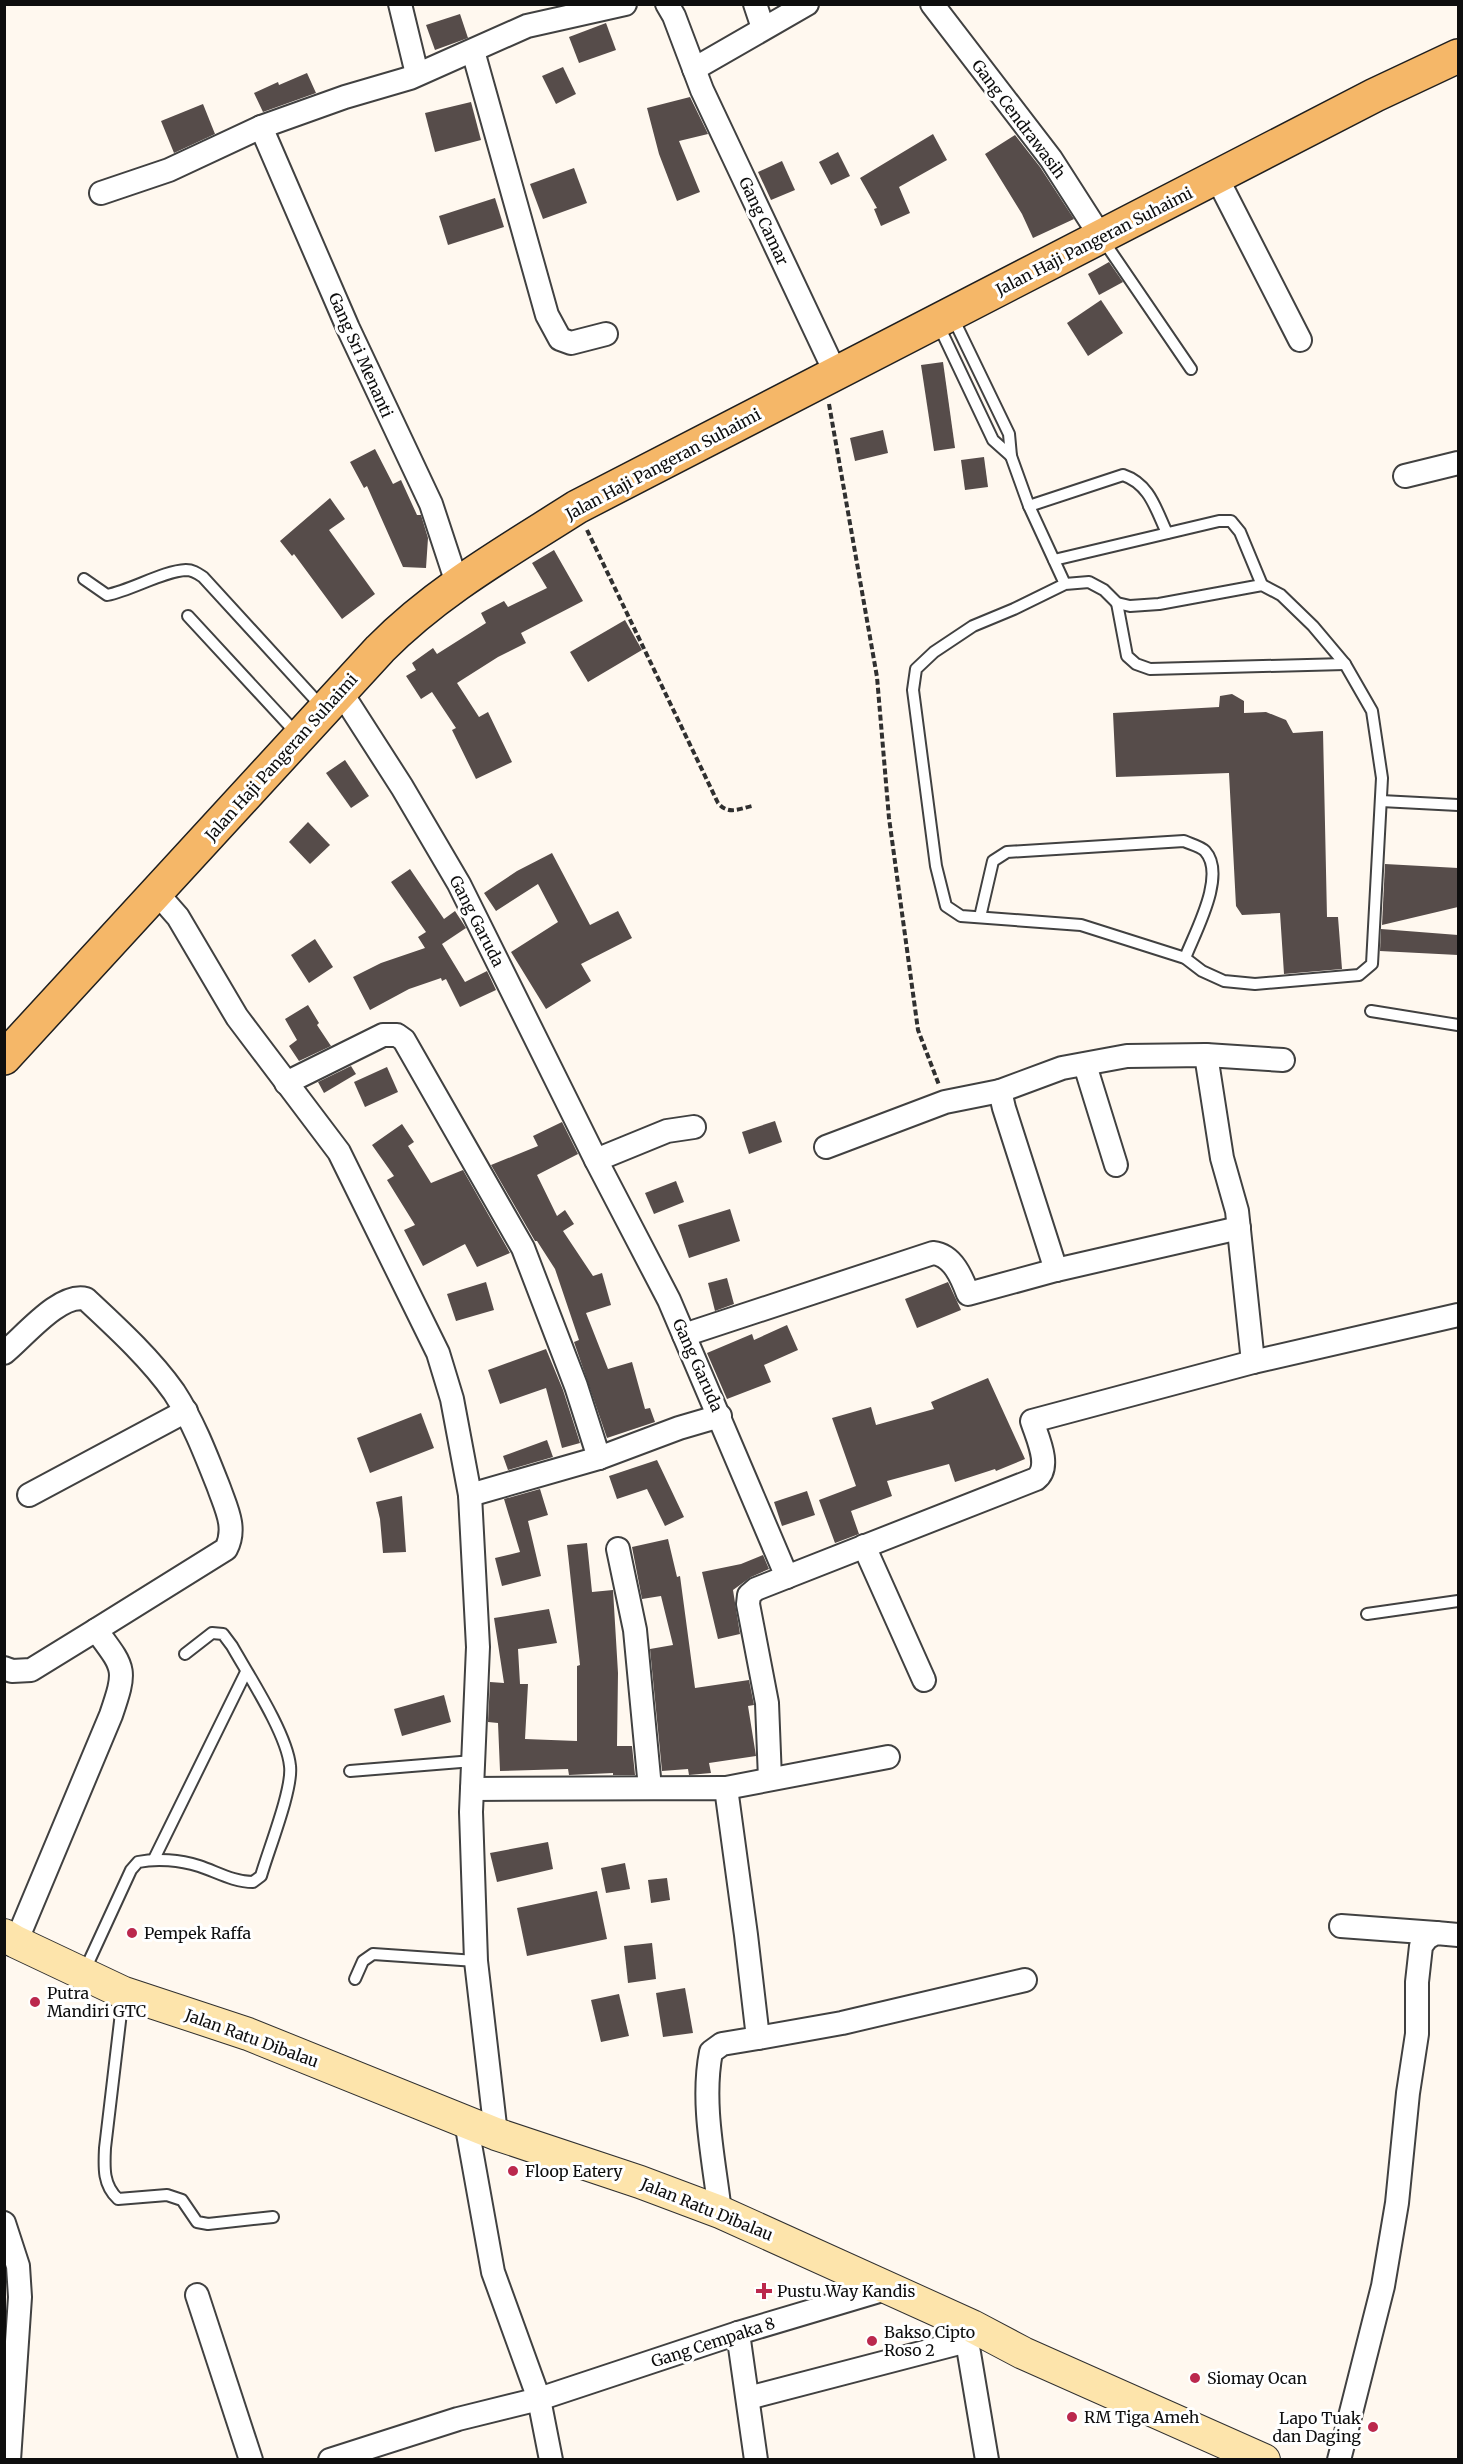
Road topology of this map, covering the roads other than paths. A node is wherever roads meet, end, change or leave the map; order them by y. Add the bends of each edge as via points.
1 (400, 4) edge
2 (625, 4) edge
3 (667, 4) edge
4 (755, 4) edge
5 (807, 4) edge
6 (932, 4) edge
7 (763, 28) junction
8 (473, 51) junction
9 (1458, 56) edge
10 (694, 69) junction
11 (417, 74) junction
12 (261, 127) junction
13 (1217, 178) junction
14 (101, 193) dead end
15 (1101, 237) junction
16 (945, 318) junction
17 (606, 334) dead end
18 (1300, 340) dead end
19 (1191, 369) dead end
20 (831, 376) junction
21 (1011, 456) junction
22 (1458, 463) edge
23 (1405, 476) dead end
24 (1029, 506) junction
25 (1167, 534) junction
26 (1054, 560) junction
27 (84, 579) dead end
28 (457, 584) junction
29 (1065, 584) junction
30 (1262, 585) junction
31 (1117, 603) junction
32 (188, 616) dead end
33 (1345, 664) junction
34 (333, 700) junction
35 (299, 737) junction
36 (1381, 801) junction
37 (1458, 805) edge
38 (157, 893) junction
39 (980, 917) junction
40 (1185, 958) junction
41 (1371, 1011) dead end
42 (1458, 1025) edge
43 (10, 1047) edge
44 (1206, 1055) junction
45 (1283, 1060) dead end
46 (1085, 1065) junction
47 (286, 1083) junction
48 (1000, 1091) junction
49 (694, 1127) dead end
50 (826, 1147) dead end
51 (596, 1160) junction
52 (1116, 1165) dead end
53 (1239, 1228) junction
54 (1056, 1270) junction
55 (1458, 1315) edge
56 (684, 1335) junction
57 (4, 1353) edge
58 (1253, 1362) junction
59 (186, 1411) junction
60 (720, 1416) junction
61 (599, 1458) junction
62 (29, 1495) dead end
63 (470, 1495) junction
64 (864, 1546) junction
65 (618, 1549) dead end
66 (787, 1577) junction
67 (1458, 1601) edge
68 (1367, 1614) dead end
69 (96, 1630) junction
70 (185, 1654) dead end
71 (4, 1668) edge
72 (246, 1672) junction
73 (924, 1680) dead end
74 (888, 1757) dead end
75 (473, 1761) junction
76 (350, 1771) dead end
77 (770, 1779) junction
78 (650, 1788) junction
79 (726, 1788) junction
80 (472, 1789) junction
81 (154, 1859) junction
82 (1341, 1926) dead end
83 (1447, 1934) edge
84 (10, 1938) edge
85 (476, 1961) junction
86 (83, 1974) junction
87 (355, 1979) dead end
88 (1025, 1980) dead end
89 (124, 1993) junction
90 (758, 2038) junction
91 (466, 2122) junction
92 (496, 2134) junction
93 (720, 2212) junction
94 (273, 2217) dead end
95 (4, 2223) edge
96 (889, 2288) junction
97 (197, 2295) dead end
98 (738, 2333) junction
99 (970, 2333) junction
100 (748, 2398) junction
101 (539, 2399) junction
102 (9, 2460) edge
103 (251, 2460) edge
104 (330, 2460) edge
105 (551, 2460) edge
106 (756, 2460) edge
107 (987, 2460) edge
108 (1264, 2460) edge
109 (1339, 2460) edge

1 - 11 street
2 - 8 street via 527,26
3 - 10 street
4 - 7 street
5 - 7 street
6 - 15 street, Gang Cendrawasih via 1051,159
7 - 10 street
8 - 11 street
8 - 17 street via 547,315 560,339 572,343
9 - 13 main road, Jalan Haji Pangeran Suhaimi via 1374,95
10 - 20 street, Gang Camar
11 - 12 street
12 - 14 street via 169,170
12 - 28 street, Gang Sri Menanti via 348,328 431,504
13 - 15 main road, Jalan Haji Pangeran Suhaimi
13 - 18 street
15 - 16 main road, Jalan Haji Pangeran Suhaimi
15 - 19 lane
16 - 20 main road, Jalan Haji Pangeran Suhaimi
16 - 21 lane via 1009,434
16 - 21 lane via 993,440
20 - 28 main road, Jalan Haji Pangeran Suhaimi via 577,507
21 - 24 lane
22 - 23 street
24 - 25 lane via 1123,475 1145,488
24 - 26 lane
25 - 26 lane
25 - 30 lane via 1232,521
26 - 29 lane
27 - 34 lane via 107,595 174,572 195,571
28 - 34 main road, Jalan Haji Pangeran Suhaimi via 405,624
29 - 31 lane via 1089,582
29 - 39 lane via 973,626 916,669 914,690 936,866 946,906 961,916
30 - 31 lane via 1159,604
30 - 33 lane via 1281,595
31 - 33 lane via 1128,656 1150,669
32 - 35 lane
33 - 36 lane via 1372,711 1382,778
34 - 35 main road, Jalan Haji Pangeran Suhaimi
34 - 51 street, Gang Garuda via 402,787 459,884
35 - 38 main road, Jalan Haji Pangeran Suhaimi
36 - 37 lane
36 - 40 lane via 1372,964 1365,972 1255,984 1224,981
38 - 43 main road, Jalan Haji Pangeran Suhaimi
38 - 47 street via 178,917 237,1017
39 - 40 lane via 1081,925
39 - 40 lane via 993,861 1007,852 1184,841 1204,850 1213,864 1214,882
41 - 42 lane
44 - 45 street
44 - 46 street via 1127,1056
44 - 53 street via 1222,1158
46 - 48 street via 1062,1068
46 - 52 street
47 - 61 street via 383,1035 397,1035 404,1040 523,1248
47 - 63 street via 339,1152 438,1353 452,1399
48 - 50 street via 945,1102
48 - 54 street
49 - 51 street via 667,1131
51 - 56 street, Gang Garuda
53 - 54 street
53 - 58 street
54 - 56 street via 968,1294 951,1263 933,1253
55 - 58 street
56 - 60 street, Gang Garuda
57 - 59 street via 65,1301 86,1299 173,1390
58 - 64 street via 1032,1421 1043,1467 1036,1479
59 - 62 street
59 - 69 street via 230,1518 230,1541 226,1549
60 - 61 street
60 - 66 street, Gang Garuda
61 - 63 street
63 - 75 street via 478,1647
64 - 66 street
64 - 73 street
65 - 78 street via 634,1629
66 - 77 street via 756,1589 749,1595 748,1604 767,1703
67 - 68 lane
69 - 71 street via 31,1670
69 - 84 street via 116,1656 122,1669 122,1683
70 - 72 lane via 212,1633 223,1634
72 - 81 lane
72 - 81 lane via 283,1739 291,1766 289,1785 261,1876 253,1882 243,1882 196,1865
74 - 77 street
75 - 76 lane
75 - 80 street
77 - 79 street
78 - 79 street
78 - 80 street
79 - 90 street
80 - 85 street
81 - 86 lane via 138,1862 131,1870
82 - 83 street
83 - 109 street via 1426,1938 1420,1946 1417,2034 1397,2203 1383,2286
84 - 86 main road, Jalan Ratu Dibalau
85 - 87 lane via 373,1954 363,1961
85 - 92 street
86 - 89 main road, Jalan Ratu Dibalau
88 - 90 street via 842,2023
89 - 91 main road, Jalan Ratu Dibalau via 249,2034
89 - 94 lane via 105,2148 104,2173 109,2190 118,2199 167,2195 182,2200 197,2222 208,2224
90 - 93 street via 722,2044 711,2052 707,2071 710,2128
91 - 92 main road, Jalan Ratu Dibalau
91 - 101 street via 493,2272
92 - 93 main road, Jalan Ratu Dibalau
93 - 96 main road, Jalan Ratu Dibalau
95 - 102 street via 18,2266 20,2297
96 - 98 street, Gang Cempaka 8
96 - 99 main road, Jalan Ratu Dibalau
97 - 103 street
98 - 100 street
98 - 101 street, Gang Cempaka 8
99 - 100 street
99 - 107 street
99 - 108 main road, Jalan Ratu Dibalau
100 - 106 street
101 - 104 street, Gang Cempaka 8 via 458,2419
101 - 105 street

